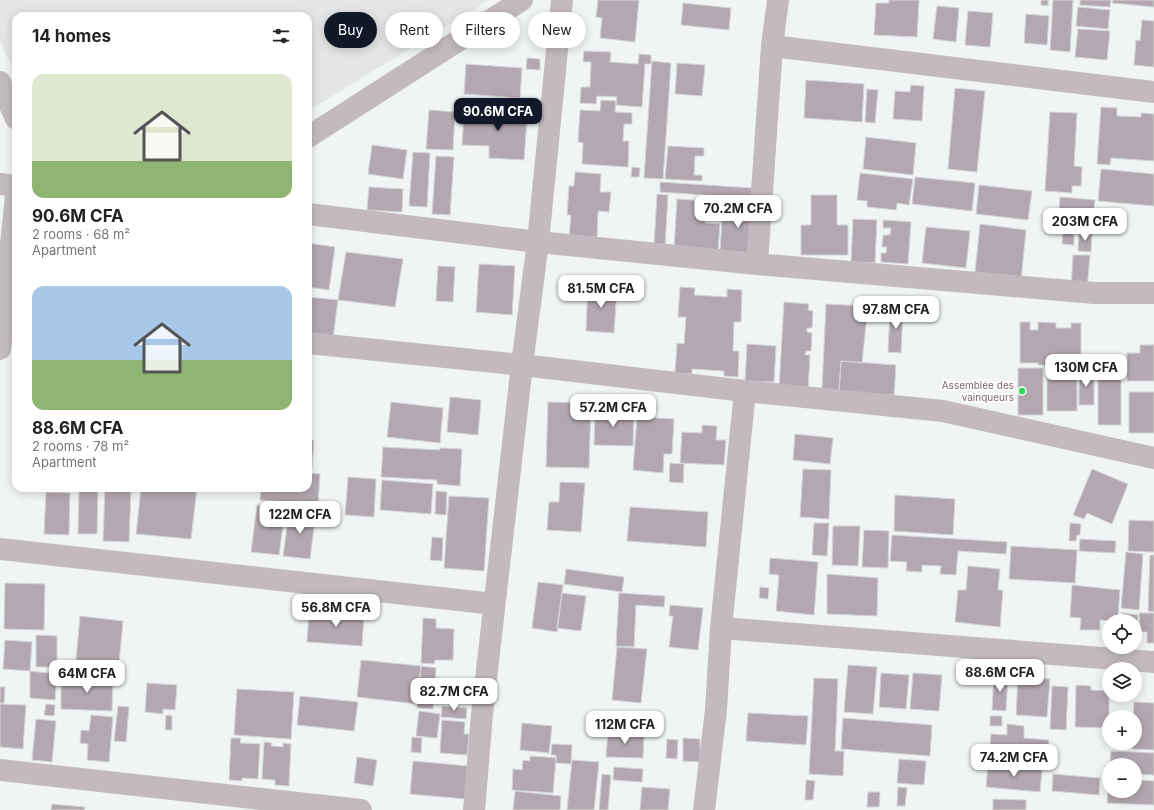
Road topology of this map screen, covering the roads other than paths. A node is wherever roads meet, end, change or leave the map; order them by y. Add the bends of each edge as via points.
1 (522, 0) edge
2 (562, 0) edge
3 (778, 0) edge
4 (772, 46) junction
5 (0, 82) edge
6 (1154, 92) edge
7 (12, 110) edge
8 (312, 134) edge
9 (0, 184) edge
10 (12, 186) edge
11 (312, 214) edge
12 (12, 242) edge
13 (538, 242) junction
14 (757, 264) junction
15 (1154, 293) edge
16 (6, 312) edge
17 (312, 343) edge
18 (0, 349) edge
19 (522, 365) junction
20 (745, 391) junction
21 (1154, 458) edge
22 (0, 549) edge
23 (494, 604) junction
24 (721, 628) junction
25 (1154, 662) edge
26 (0, 770) edge
27 (361, 810) edge
28 (474, 810) edge
29 (704, 810) edge

1 - 8 street
2 - 13 street
3 - 4 street
4 - 6 street
4 - 14 street
5 - 7 street
9 - 10 street
11 - 13 street
12 - 16 street
13 - 14 street
13 - 19 street
14 - 15 street via 1094,293
16 - 18 street
17 - 19 street
19 - 20 street
19 - 23 street
20 - 21 street via 943,411
20 - 24 street
22 - 23 street
23 - 28 street
24 - 25 street
24 - 29 street via 716,710
26 - 27 street

